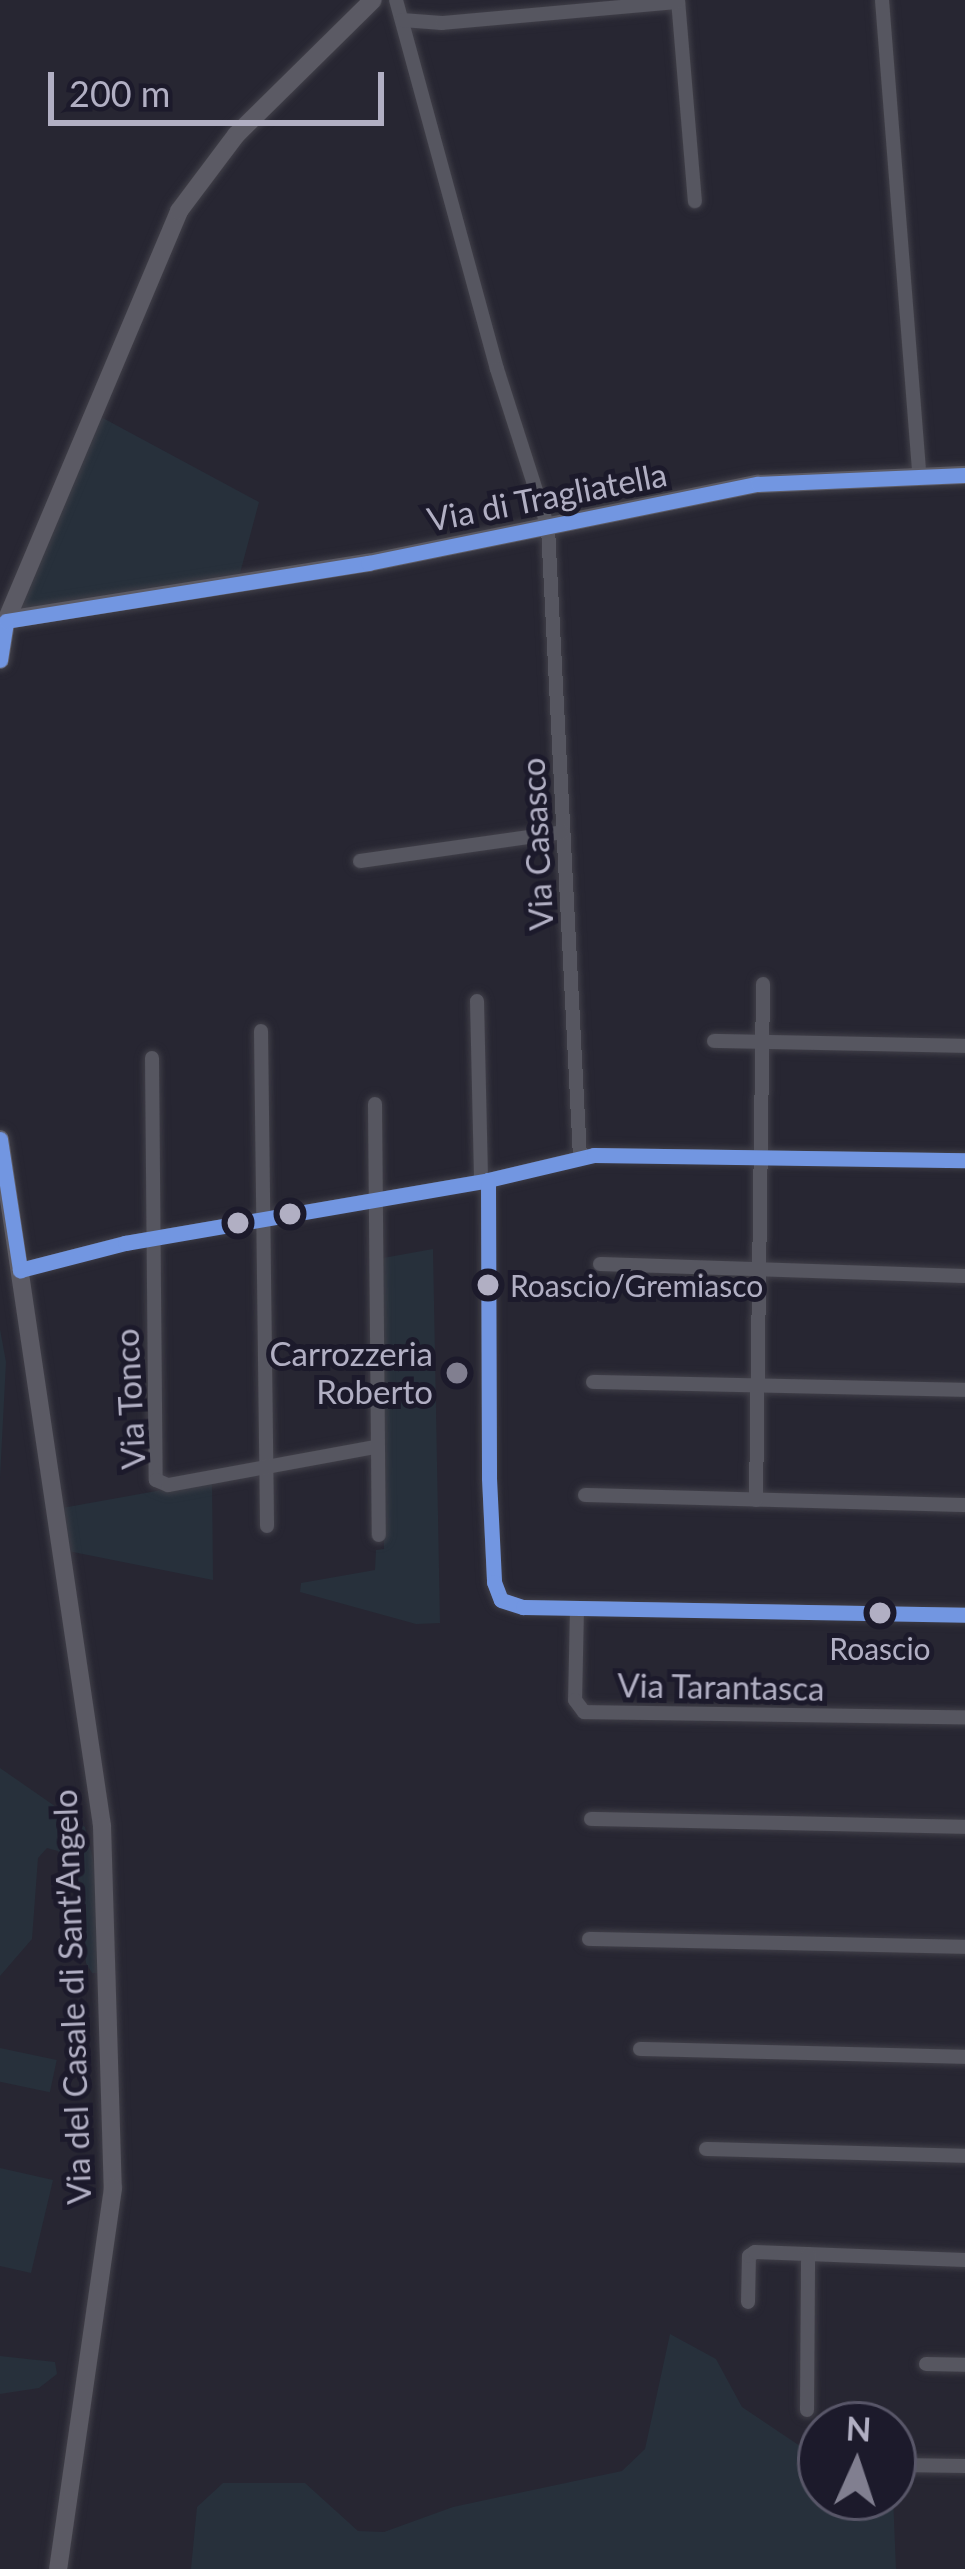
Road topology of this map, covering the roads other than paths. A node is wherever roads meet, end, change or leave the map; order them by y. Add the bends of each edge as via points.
1 (373, 0) edge
2 (396, 0) edge
3 (882, 0) edge
4 (678, 1) edge
5 (401, 20) junction
6 (694, 201) dead end
7 (920, 474) junction
8 (965, 475) edge
9 (548, 528) junction
10 (3, 621) edge
11 (0, 660) edge
12 (563, 832) junction
13 (360, 861) dead end
14 (764, 984) dead end
15 (477, 1001) dead end
16 (261, 1031) dead end
17 (714, 1041) dead end
18 (763, 1041) junction
19 (965, 1046) edge
20 (152, 1058) dead end
21 (375, 1104) dead end
22 (0, 1138) edge
23 (762, 1155) junction
24 (580, 1158) junction
25 (965, 1160) edge
26 (484, 1180) junction
27 (377, 1196) junction
28 (264, 1217) junction
29 (152, 1237) junction
30 (600, 1264) dead end
31 (20, 1270) junction
32 (761, 1270) junction
33 (965, 1276) edge
34 (592, 1382) dead end
35 (758, 1385) junction
36 (965, 1390) edge
37 (376, 1448) junction
38 (266, 1467) junction
39 (585, 1495) dead end
40 (756, 1500) junction
41 (965, 1505) edge
42 (267, 1526) dead end
43 (379, 1535) dead end
44 (578, 1608) junction
45 (965, 1615) edge
46 (965, 1718) edge
47 (591, 1819) dead end
48 (965, 1827) edge
49 (589, 1939) dead end
50 (965, 1948) edge
51 (640, 2048) dead end
52 (965, 2057) edge
53 (706, 2149) dead end
54 (965, 2156) edge
55 (808, 2254) junction
56 (965, 2260) edge
57 (748, 2302) dead end
58 (926, 2364) dead end
59 (965, 2365) edge
60 (806, 2401) edge
61 (917, 2465) edge
62 (965, 2466) edge
63 (58, 2569) edge

1 - 10 main road via 228,143 179,211
2 - 5 street, Via Casasco
3 - 7 street
4 - 5 street
4 - 6 street
5 - 9 street, Via Casasco
7 - 8 main road, Via di Tragliatella
7 - 9 main road, Via di Tragliatella via 770,482
9 - 10 main road, Via di Tragliatella
9 - 12 street, Via Casasco
10 - 11 main road
12 - 13 street
12 - 24 street, Via Casasco
14 - 18 street
15 - 26 street
16 - 28 street
17 - 18 street
18 - 19 street
18 - 23 street
20 - 29 street
21 - 27 street
22 - 31 main road, Via del Casale di Sant'Angelo
23 - 24 street
23 - 25 street
23 - 32 street
24 - 26 street
26 - 27 street
26 - 44 street via 495,1590 513,1606
27 - 28 street
27 - 37 street
28 - 29 street
28 - 38 street
29 - 31 street
29 - 38 street, Via Tonco via 157,1480 168,1485
30 - 32 street
31 - 63 main road, Via del Casale di Sant'Angelo via 100,1810 113,2138 110,2220
32 - 33 street
32 - 35 street
34 - 35 street
35 - 36 street
35 - 40 street
37 - 38 street, Via Tonco
37 - 43 street
38 - 42 street
39 - 40 street
40 - 41 street
44 - 45 street
44 - 46 street, Via Tarantasca via 575,1698 584,1712
47 - 48 street
49 - 50 street
51 - 52 street
53 - 54 street
55 - 56 street
55 - 57 street via 749,2256
55 - 60 street
58 - 59 street
61 - 62 street

